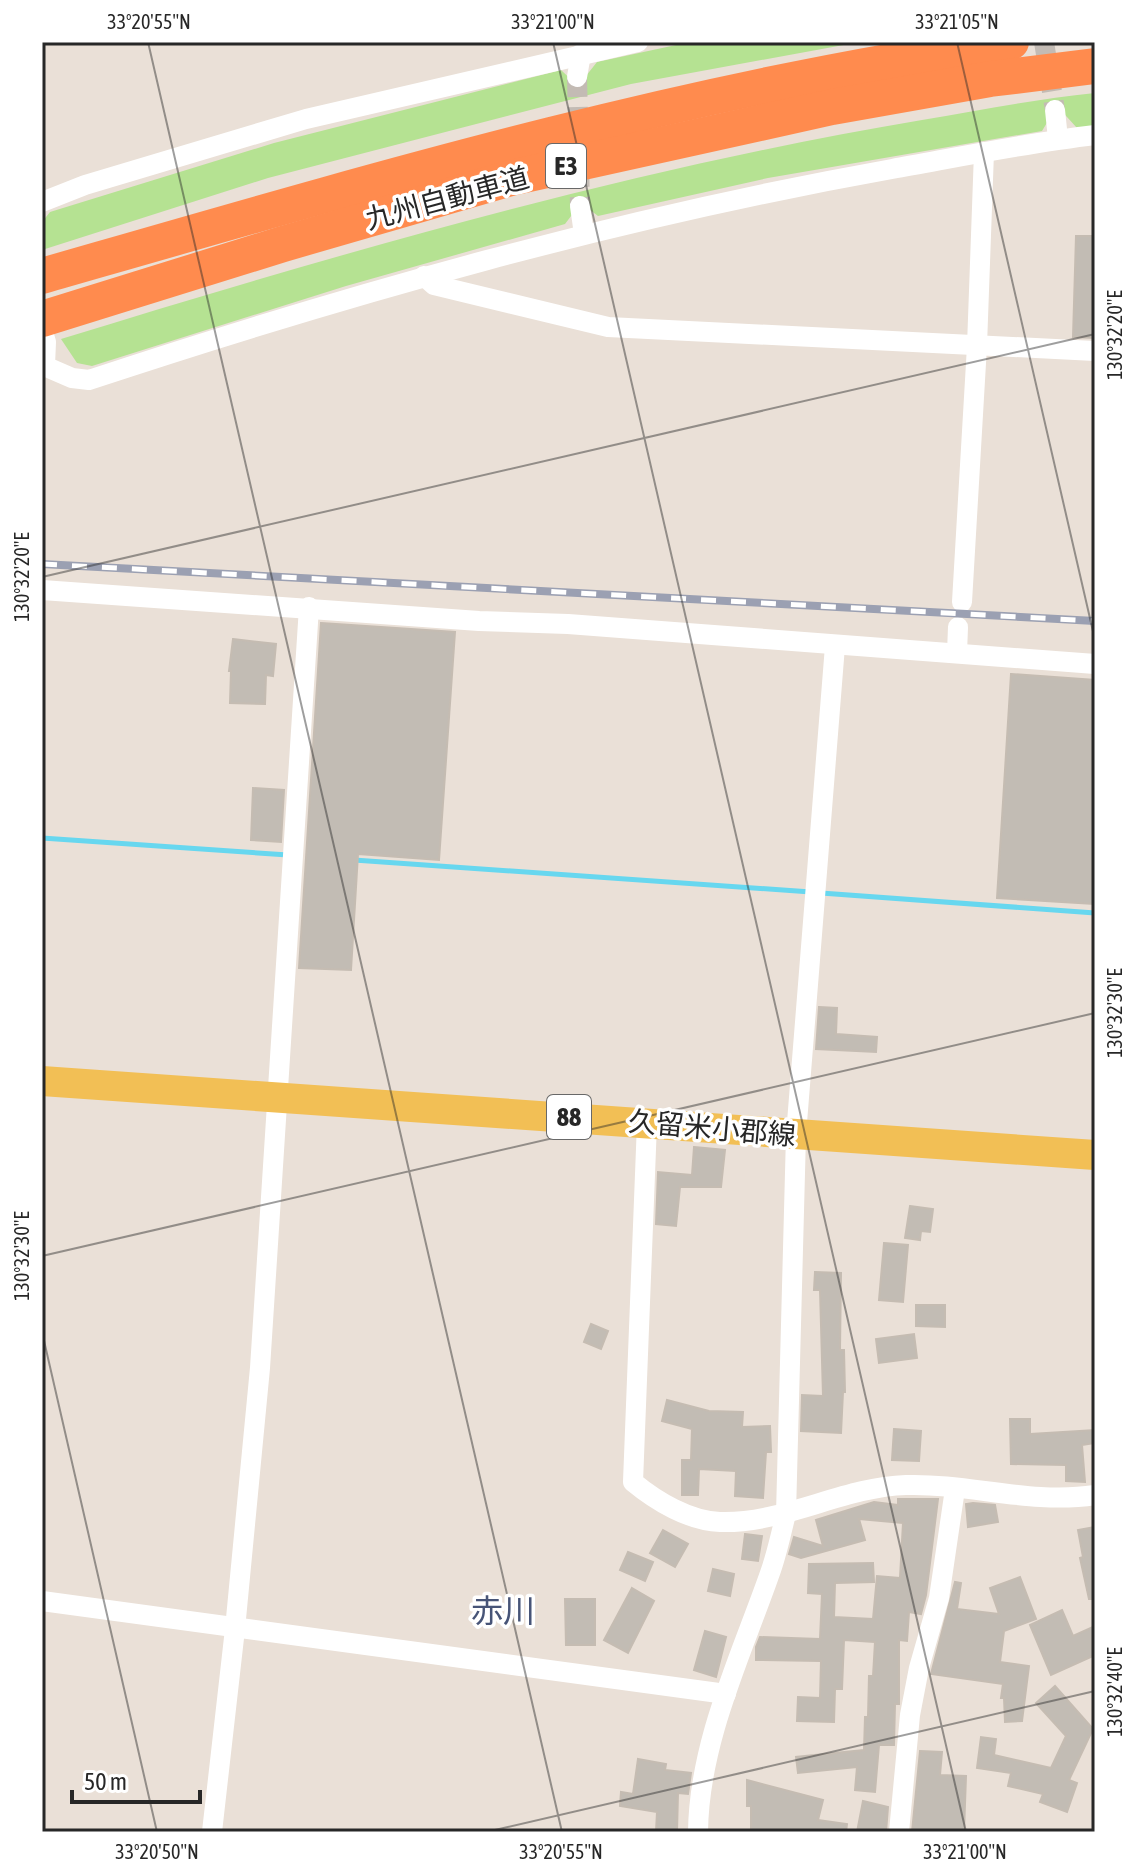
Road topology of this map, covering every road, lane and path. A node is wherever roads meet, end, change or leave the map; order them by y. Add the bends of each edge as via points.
1 (638, 42) edge
2 (1011, 42) edge
3 (592, 49) edge
4 (1095, 66) edge
5 (577, 77) tunnel mouth
6 (1055, 110) tunnel mouth
7 (1095, 135) edge
8 (1058, 139) junction
9 (984, 152) junction
10 (42, 202) edge
11 (580, 206) tunnel mouth
12 (584, 234) junction
13 (42, 276) edge
14 (424, 276) junction
15 (45, 321) edge
16 (977, 346) junction
17 (1095, 351) edge
18 (44, 365) edge
19 (42, 590) edge
20 (962, 602) dead end
21 (309, 607) junction
22 (958, 627) dead end
23 (835, 646) junction
24 (957, 653) junction
25 (1095, 664) edge
26 (42, 1081) edge
27 (277, 1096) junction
28 (647, 1123) junction
29 (796, 1135) junction
30 (1095, 1155) edge
31 (955, 1489) junction
32 (1095, 1495) edge
33 (786, 1514) junction
34 (42, 1601) edge
35 (235, 1629) junction
36 (726, 1694) junction
37 (212, 1832) edge
38 (698, 1832) edge
39 (899, 1832) edge

1 - 3 street
2 - 13 highway, 九州自動車道 / E3 via 825,73 638,113 502,146
3 - 5 street
3 - 10 street via 306,119
4 - 15 highway, 九州自動車道 / E3 via 832,107 511,178
6 - 8 street
7 - 8 street
8 - 9 street
9 - 12 street via 777,190
9 - 16 street
11 - 12 street
12 - 14 street
14 - 16 street via 434,285 608,327
14 - 18 street via 89,380
15 - 18 street
16 - 17 street
16 - 20 street
19 - 21 street
21 - 23 street
21 - 27 street
22 - 24 street
23 - 24 street
23 - 29 street
24 - 25 street
26 - 27 main road, 久留米小郡線 / 88
27 - 28 main road, 久留米小郡線 / 88
27 - 35 street via 260,1368
28 - 29 main road, 久留米小郡線 / 88
28 - 33 street via 633,1482 703,1520 722,1523
29 - 30 main road, 久留米小郡線 / 88
29 - 33 street
31 - 32 street via 1047,1498
31 - 33 street via 871,1488
31 - 39 street via 939,1598 910,1715
33 - 36 street
34 - 35 street
35 - 36 street
35 - 37 street
36 - 38 street via 702,1787

